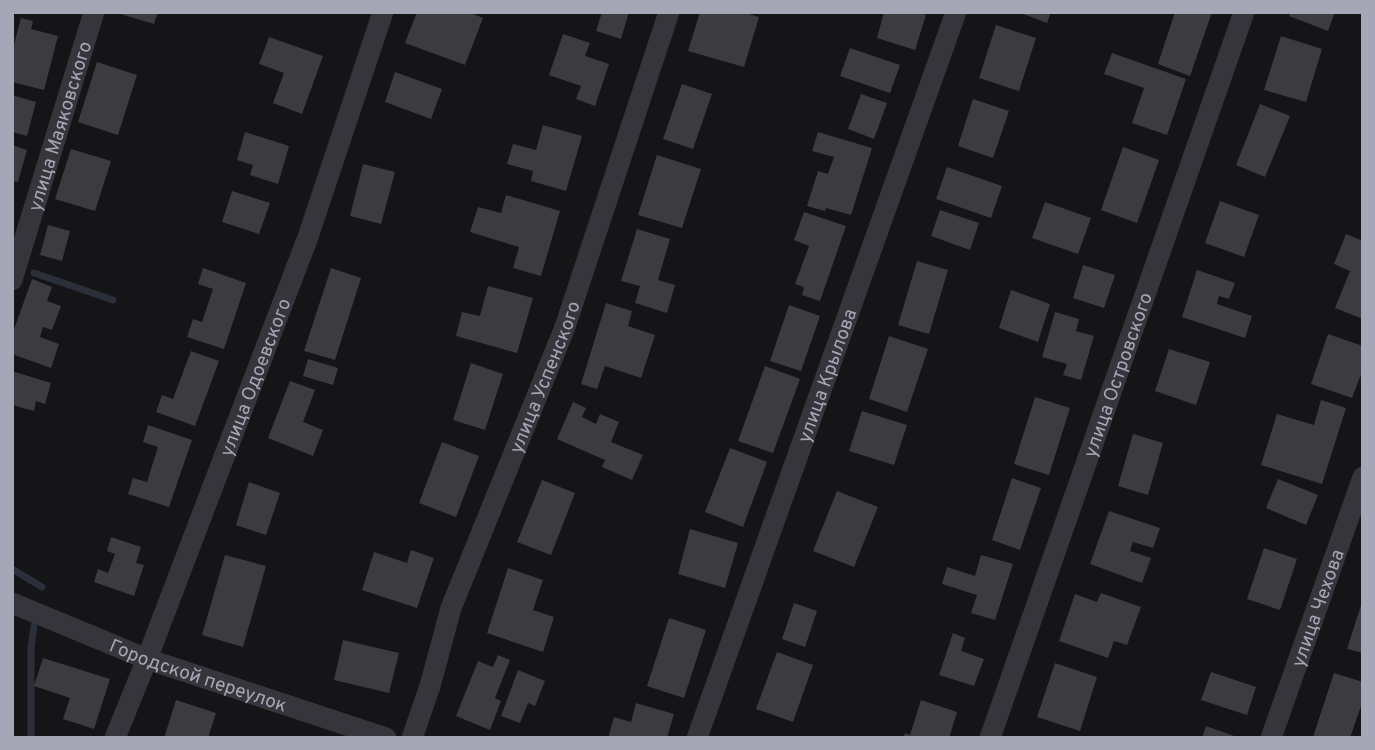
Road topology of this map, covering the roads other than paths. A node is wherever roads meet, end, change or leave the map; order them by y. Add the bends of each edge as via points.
1 (94, 12) edge
2 (383, 12) edge
3 (669, 12) edge
4 (956, 12) edge
5 (1244, 12) edge
6 (12, 280) edge
7 (1363, 477) edge
8 (12, 603) edge
9 (147, 659) junction
10 (115, 738) edge
11 (386, 738) edge
12 (412, 738) edge
13 (697, 738) edge
14 (990, 738) edge
15 (1271, 738) edge

1 - 6 street, улица Маяковского
2 - 9 street, улица Одоевского via 308,237
3 - 12 street, улица Успенского via 565,327 451,608
4 - 13 street, улица Крылова
5 - 14 street, улица Островского
7 - 15 street, улица Чехова
8 - 9 street, Городской переулок
9 - 10 street, улица Одоевского
9 - 11 street, Городской переулок

